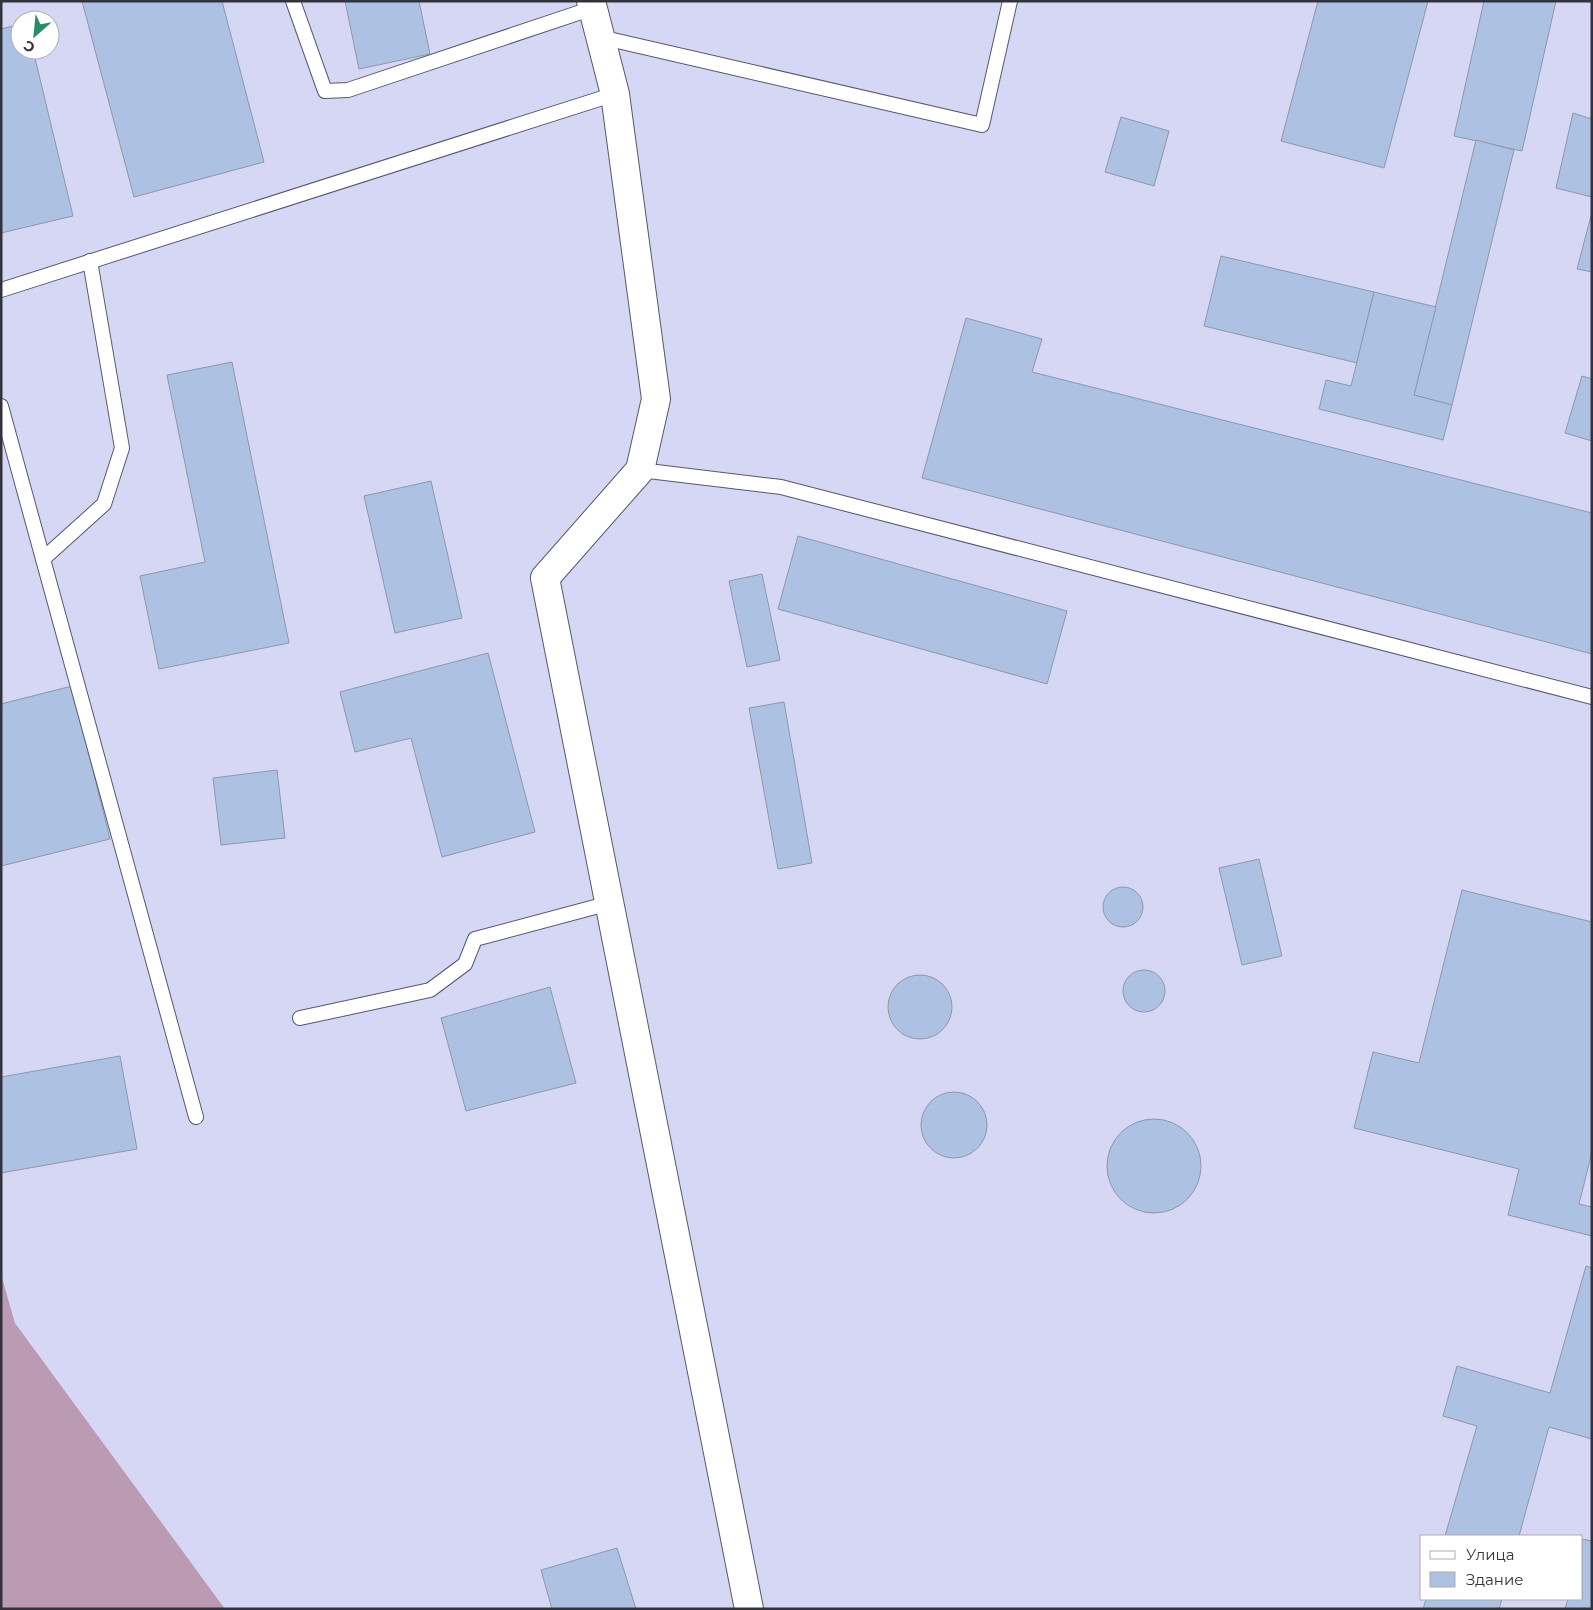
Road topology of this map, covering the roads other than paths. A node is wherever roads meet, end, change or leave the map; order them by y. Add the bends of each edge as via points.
1 (293, 1) edge
2 (1010, 1) edge
3 (592, 5) edge
4 (600, 37) junction
5 (614, 94) junction
6 (90, 262) junction
7 (1, 290) edge
8 (1, 406) edge
9 (640, 470) junction
10 (43, 559) junction
11 (1592, 698) edge
12 (610, 903) junction
13 (300, 1018) dead end
14 (196, 1118) dead end
15 (749, 1609) edge

1 - 3 lane via 325,91 348,90
2 - 4 lane via 982,125
3 - 4 street
4 - 5 street
5 - 6 lane
5 - 9 street via 656,399
6 - 7 lane
6 - 10 lane via 122,448 104,504
8 - 10 lane
9 - 11 lane via 781,487
9 - 12 street via 546,578
10 - 14 lane
12 - 13 lane via 475,939 465,964 430,990
12 - 15 street

